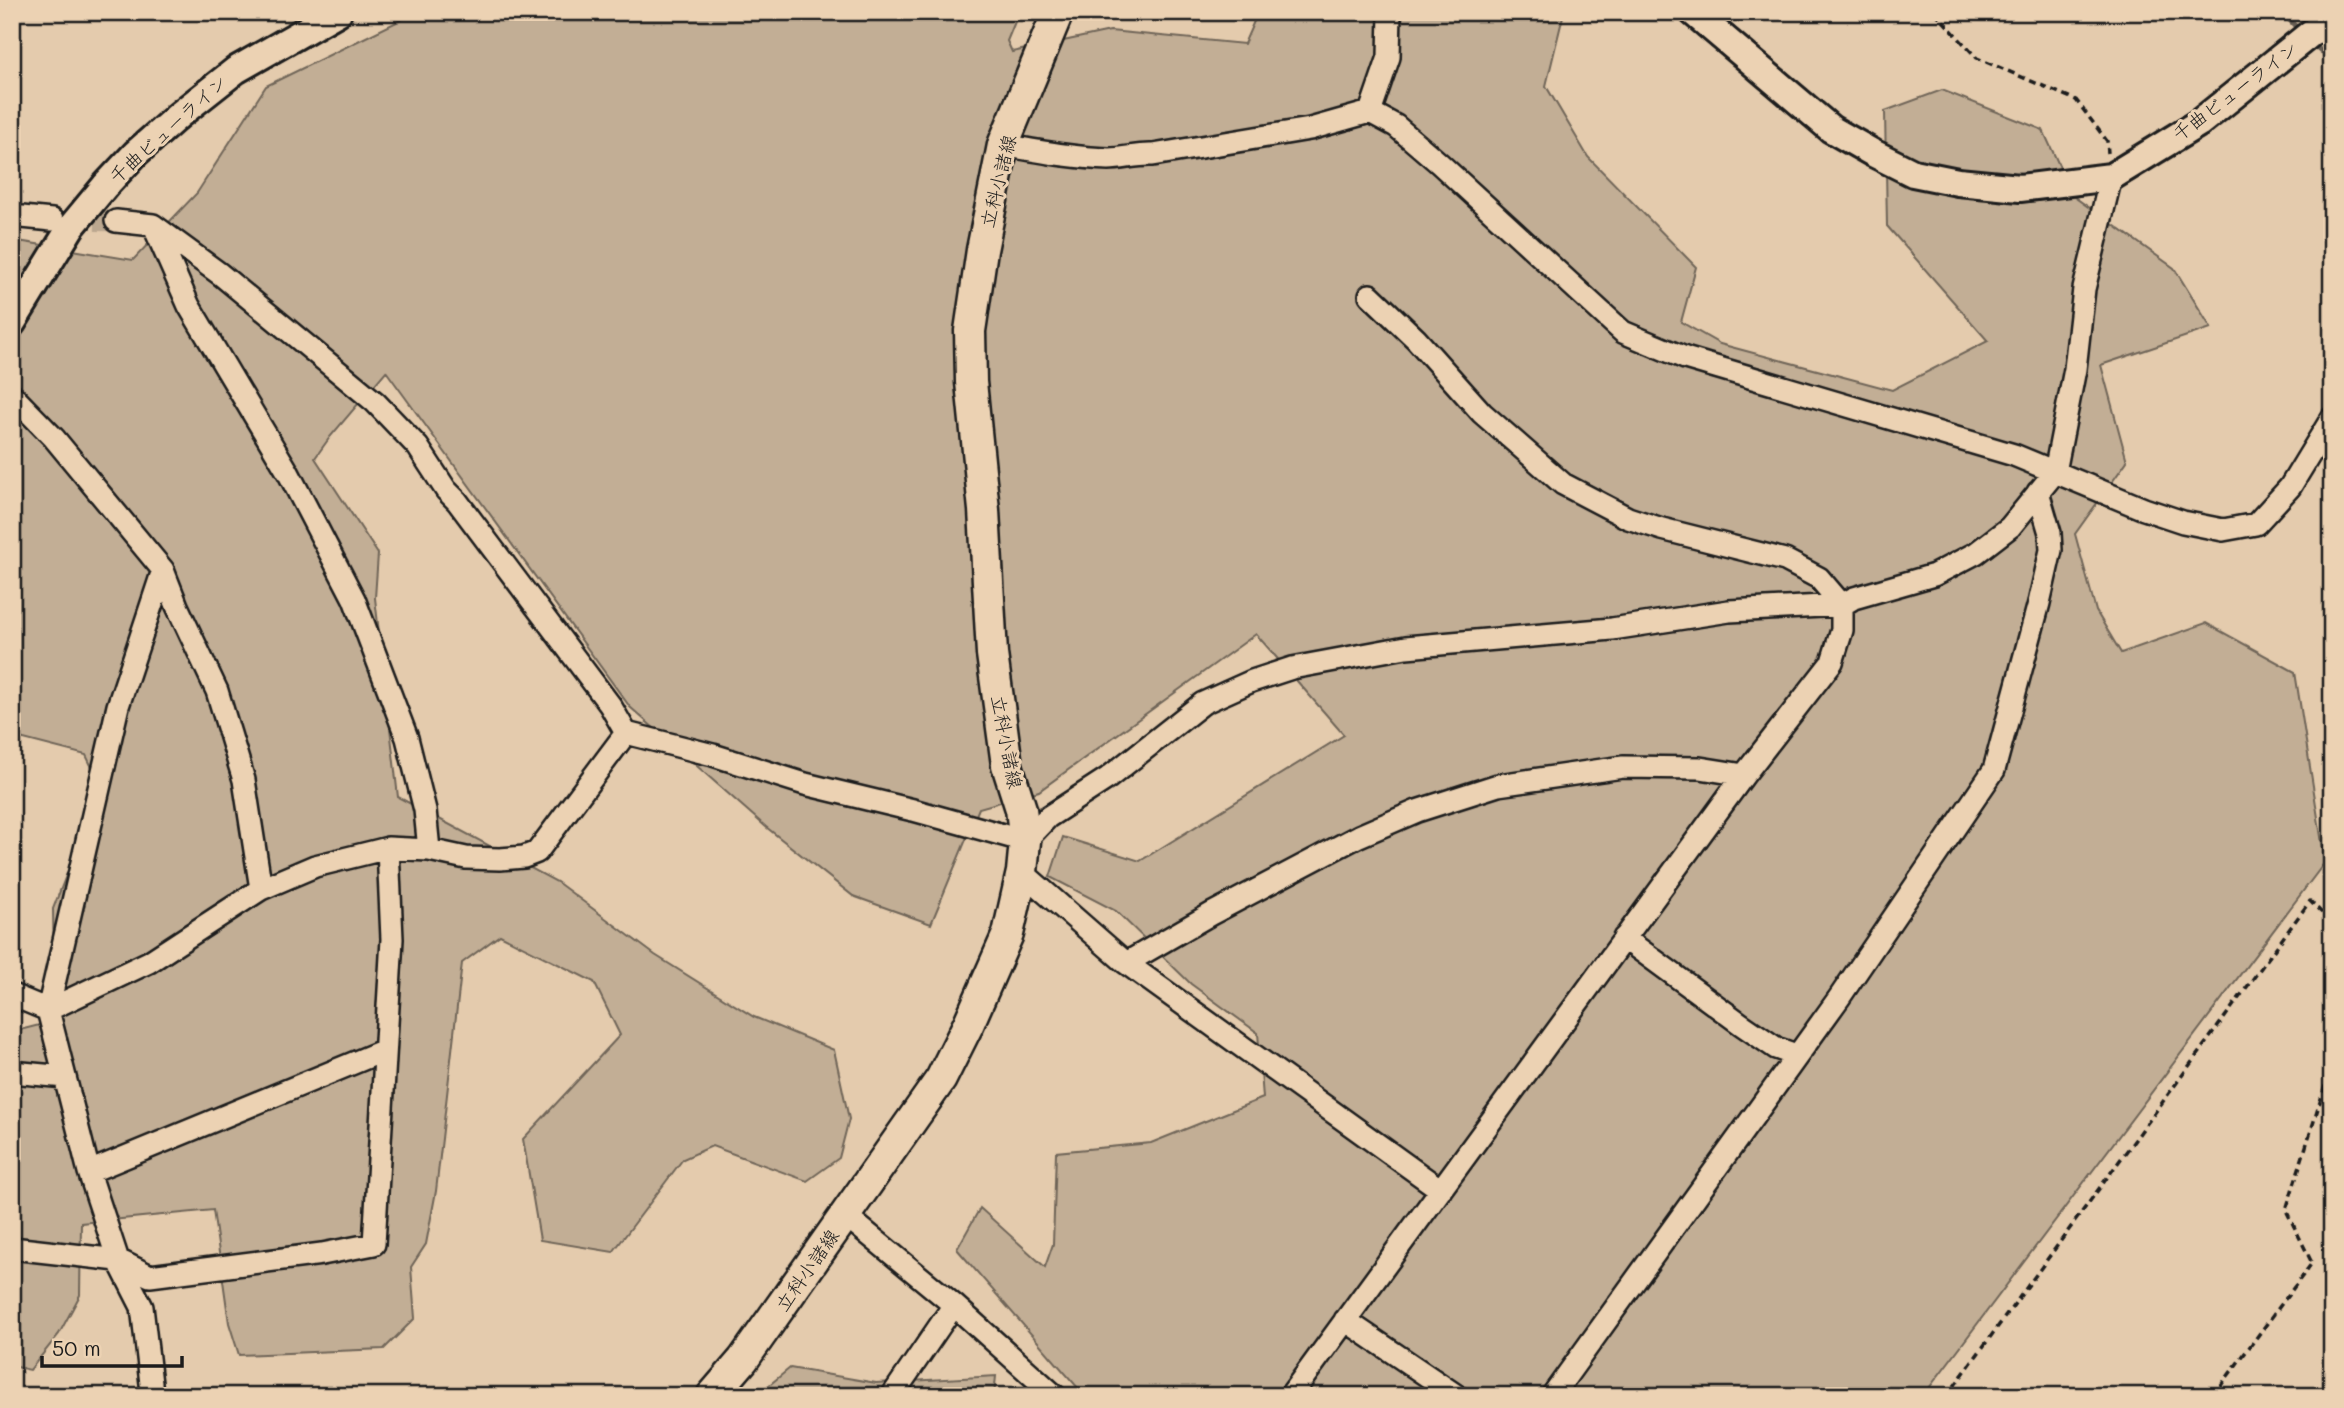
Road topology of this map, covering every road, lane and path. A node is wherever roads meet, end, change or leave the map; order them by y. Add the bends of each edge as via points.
1 (338, 12) edge
2 (1058, 12) edge
3 (1390, 12) edge
4 (1693, 12) edge
5 (1935, 12) edge
6 (2314, 32) edge
7 (1370, 112) junction
8 (1003, 145) junction
9 (2111, 177) junction
10 (12, 216) edge
11 (52, 220) tunnel mouth
12 (116, 220) tunnel mouth
13 (153, 225) junction
14 (1370, 295) dead end
15 (12, 323) edge
16 (12, 395) edge
17 (2332, 418) edge
18 (2055, 472) junction
19 (2038, 492) junction
20 (163, 570) junction
21 (1842, 605) junction
22 (626, 733) junction
23 (1744, 775) junction
24 (1024, 841) junction
25 (388, 848) junction
26 (429, 850) junction
27 (1021, 872) junction
28 (261, 889) junction
29 (2332, 923) edge
30 (1624, 938) junction
31 (1126, 963) junction
32 (12, 995) edge
33 (48, 1010) junction
34 (385, 1050) junction
35 (1796, 1055) junction
36 (2332, 1071) edge
37 (12, 1072) edge
38 (65, 1077) junction
39 (89, 1172) junction
40 (1441, 1190) junction
41 (845, 1215) junction
42 (12, 1248) edge
43 (118, 1260) junction
44 (954, 1305) junction
45 (1345, 1320) junction
46 (155, 1396) edge
47 (712, 1396) edge
48 (892, 1396) edge
49 (1055, 1396) edge
50 (1290, 1396) edge
51 (1457, 1396) edge
52 (1552, 1396) edge
53 (1947, 1396) edge
54 (2213, 1396) edge

1 - 15 street, 千曲ビューライン via 236,69 136,153 71,227
2 - 8 main road, 立科小諸線
3 - 7 street via 1389,57
4 - 9 street, 千曲ビューライン via 1831,130 1913,173 2020,188
5 - 9 path via 1978,58 2076,100 2107,141
6 - 9 street, 千曲ビューライン via 2199,123
7 - 8 street via 1310,130 1112,159
7 - 18 street via 1396,126 1431,156 1623,332 1685,358 2014,455
8 - 24 main road, 立科小諸線 via 970,331 971,382 992,654 1007,765 1021,809
9 - 18 street via 2084,289 2075,369
10 - 11 street
12 - 13 street
13 - 22 street via 375,402 409,438 610,705
13 - 26 street via 190,306 288,472 354,599 407,738 425,810
14 - 21 street via 1482,412 1563,484 1628,518 1785,560 1819,578
16 - 20 street via 54,438
17 - 18 street via 2290,487 2256,524 2223,530 2183,522
18 - 19 street
19 - 21 street via 2010,527 1976,553 1934,575
19 - 35 street via 2051,550 1994,771
20 - 28 street via 217,691 244,780
20 - 33 street via 118,706
21 - 23 street via 1842,630 1832,662
21 - 24 street via 1729,611 1612,629 1406,648 1292,668 1203,704 1108,778 1048,817
22 - 24 street
22 - 26 street via 537,852 500,859
23 - 30 street
23 - 31 street via 1700,768 1623,767 1498,785 1359,836
24 - 27 main road, 立科小諸線
25 - 26 street
25 - 28 street via 315,866
25 - 34 street via 392,939
27 - 31 street
27 - 41 main road, 立科小諸線 via 1008,934 941,1079
28 - 33 street via 149,962
29 - 53 path via 2310,901
30 - 35 street via 1776,1048
30 - 40 street
31 - 40 street
32 - 33 street
33 - 38 street
34 - 39 street
34 - 43 street via 374,1244 150,1276
35 - 52 street
36 - 54 path via 2286,1210 2312,1263
37 - 38 street
38 - 39 street
39 - 43 street
40 - 45 street
41 - 44 street
41 - 47 main road, 立科小諸線 via 743,1360
42 - 43 street
43 - 46 street via 142,1307
44 - 48 street
44 - 49 street
45 - 50 street
45 - 51 street

